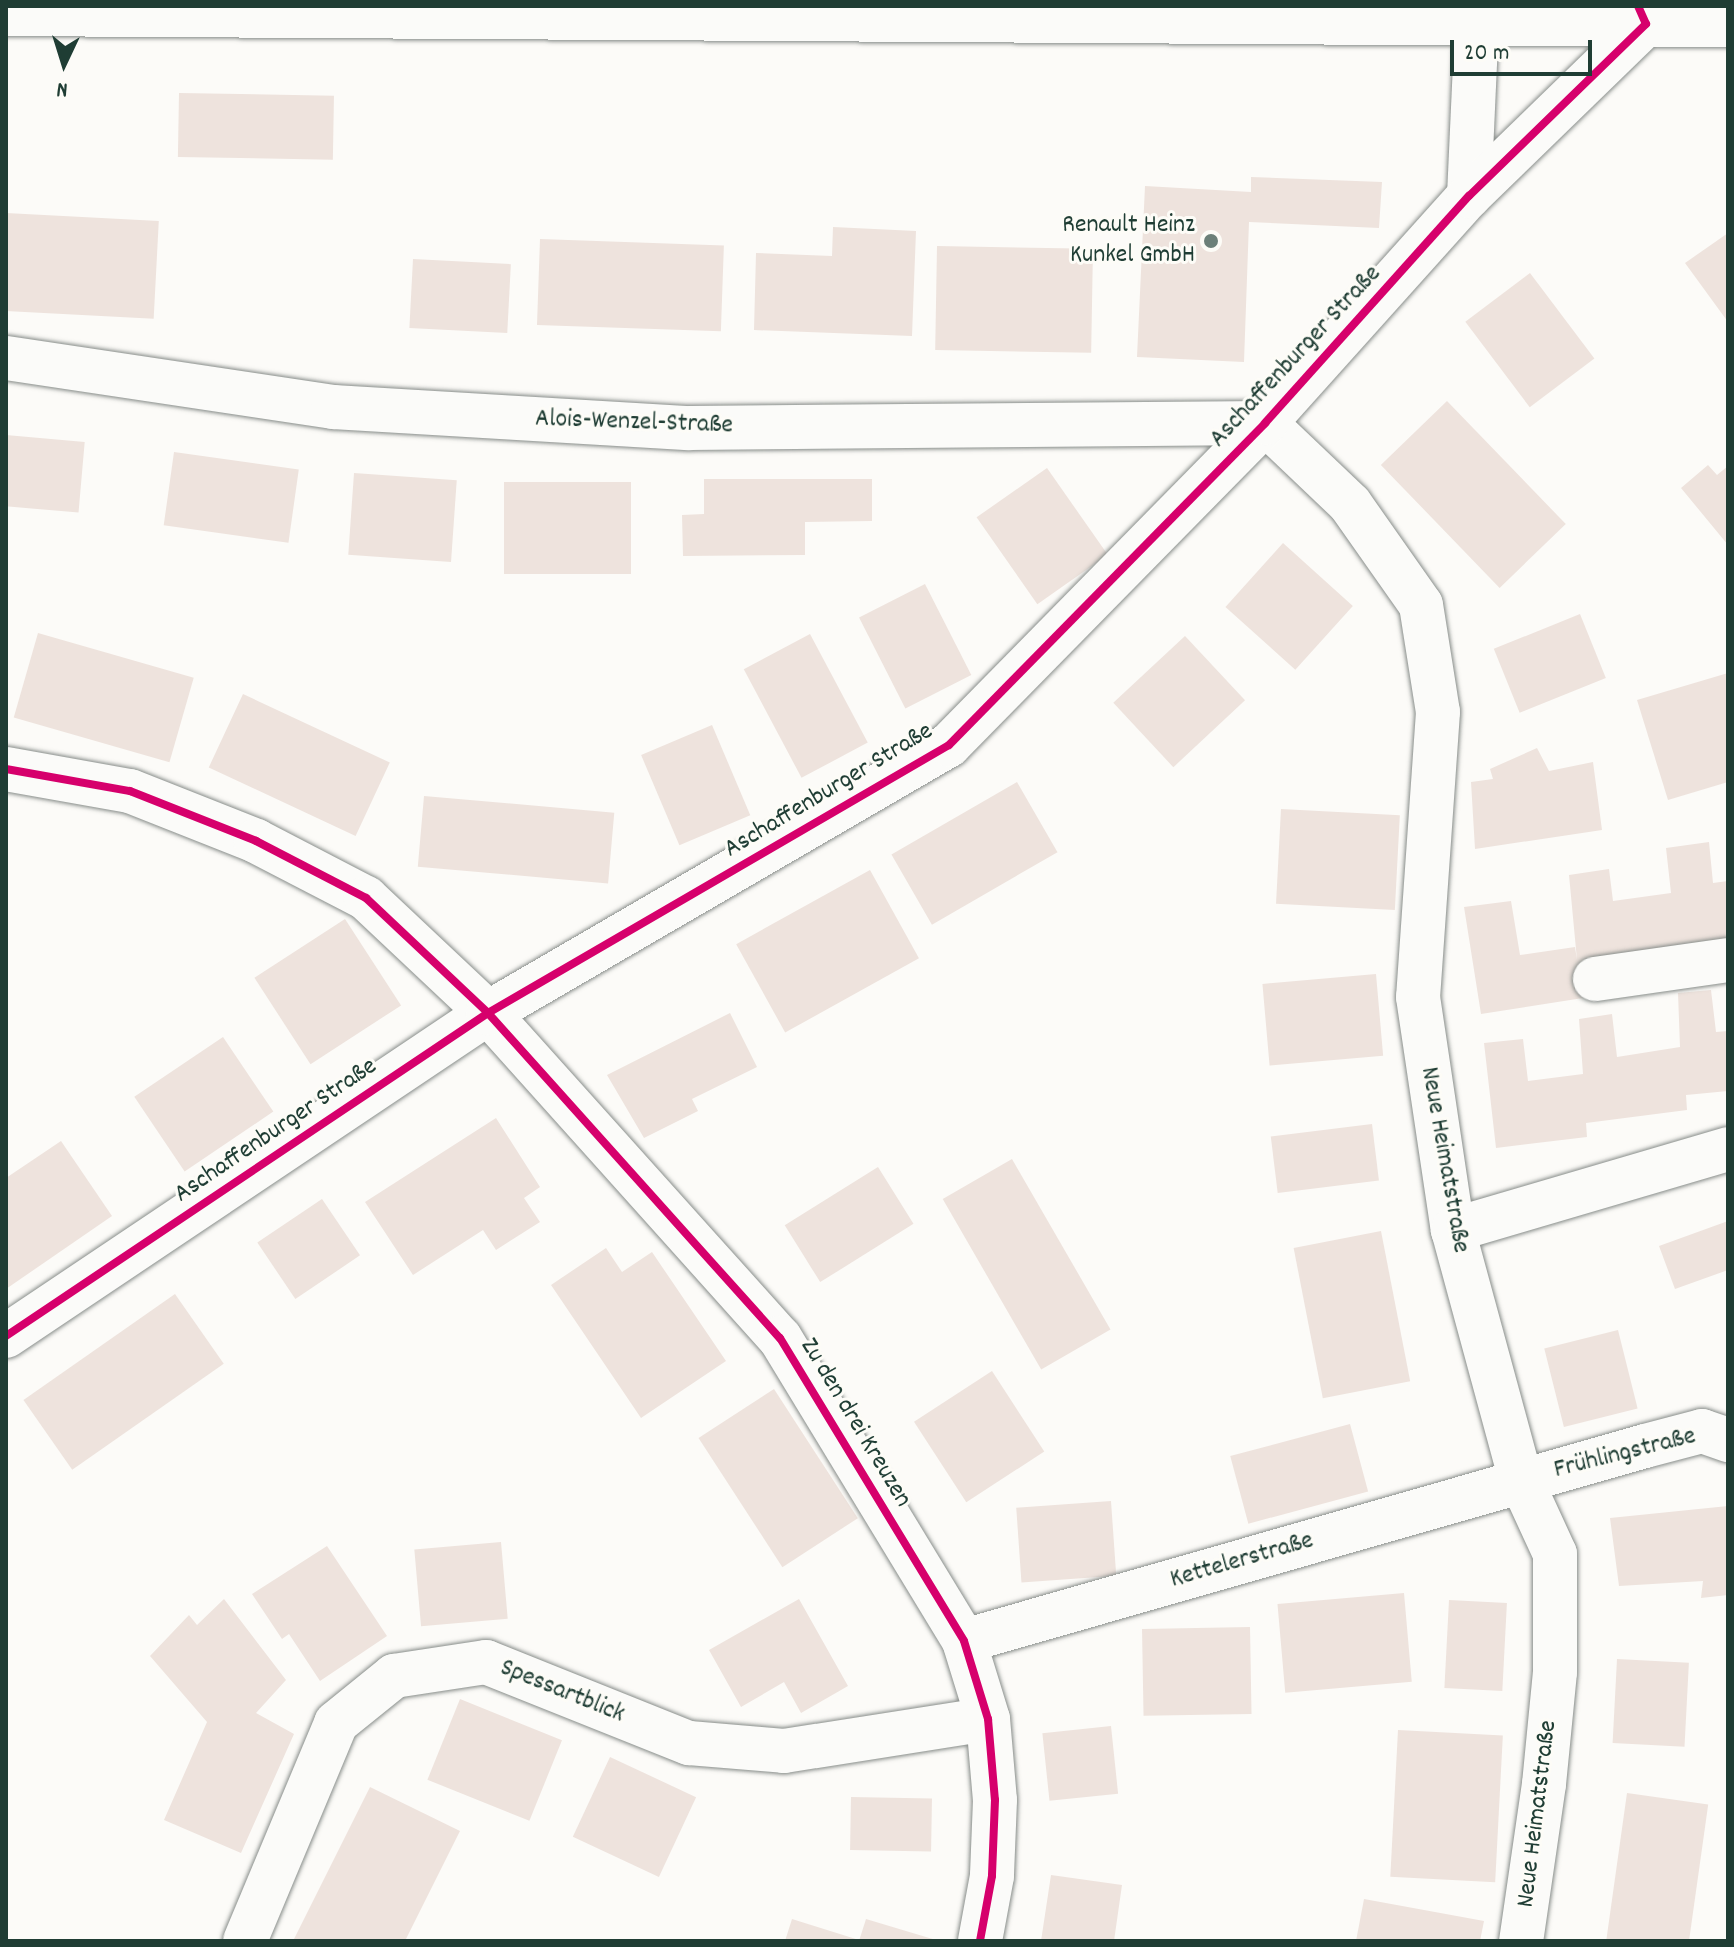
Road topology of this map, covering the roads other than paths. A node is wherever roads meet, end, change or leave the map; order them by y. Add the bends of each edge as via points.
1 (152, 10) edge
2 (28, 11) edge
3 (392, 11) edge
4 (1540, 14) edge
5 (1477, 22) junction
6 (1646, 24) junction
7 (1728, 25) edge
8 (1469, 196) junction
9 (6, 358) edge
10 (1265, 423) junction
11 (6, 769) edge
12 (1728, 960) edge
13 (1595, 979) dead end
14 (488, 1013) junction
15 (1728, 1149) edge
16 (1453, 1230) junction
17 (6, 1336) edge
18 (1728, 1440) edge
19 (1521, 1480) junction
20 (964, 1641) junction
21 (988, 1719) junction
22 (245, 1941) edge
23 (980, 1941) edge
24 (1521, 1941) edge

1 - 2 street
1 - 3 street
3 - 5 street
4 - 5 street
4 - 6 street
5 - 8 street
6 - 7 street
6 - 8 street, Aschaffenburger Straße
8 - 10 street, Aschaffenburger Straße
9 - 10 street, Alois-Wenzel-Straße via 333,407 689,428
10 - 14 street, Aschaffenburger Straße via 949,745
10 - 16 street, Neue Heimatstraße via 1350,504 1421,605 1438,712 1418,997
11 - 14 street, Zu den drei Kreuzen via 130,791 256,841 366,898
12 - 13 street
14 - 17 street, Aschaffenburger Straße
14 - 20 street, Zu den drei Kreuzen via 780,1338
15 - 16 street
16 - 19 street, Neue Heimatstraße
18 - 19 street, Frühlingstraße via 1702,1431
19 - 20 street, Kettelerstraße
19 - 24 street, Neue Heimatstraße via 1555,1554 1555,1672
20 - 21 street, Zu den drei Kreuzen
21 - 22 street, Spessartblick via 784,1751 689,1743 486,1662 394,1676 336,1723
21 - 23 street, Zu den drei Kreuzen via 995,1800 992,1876

